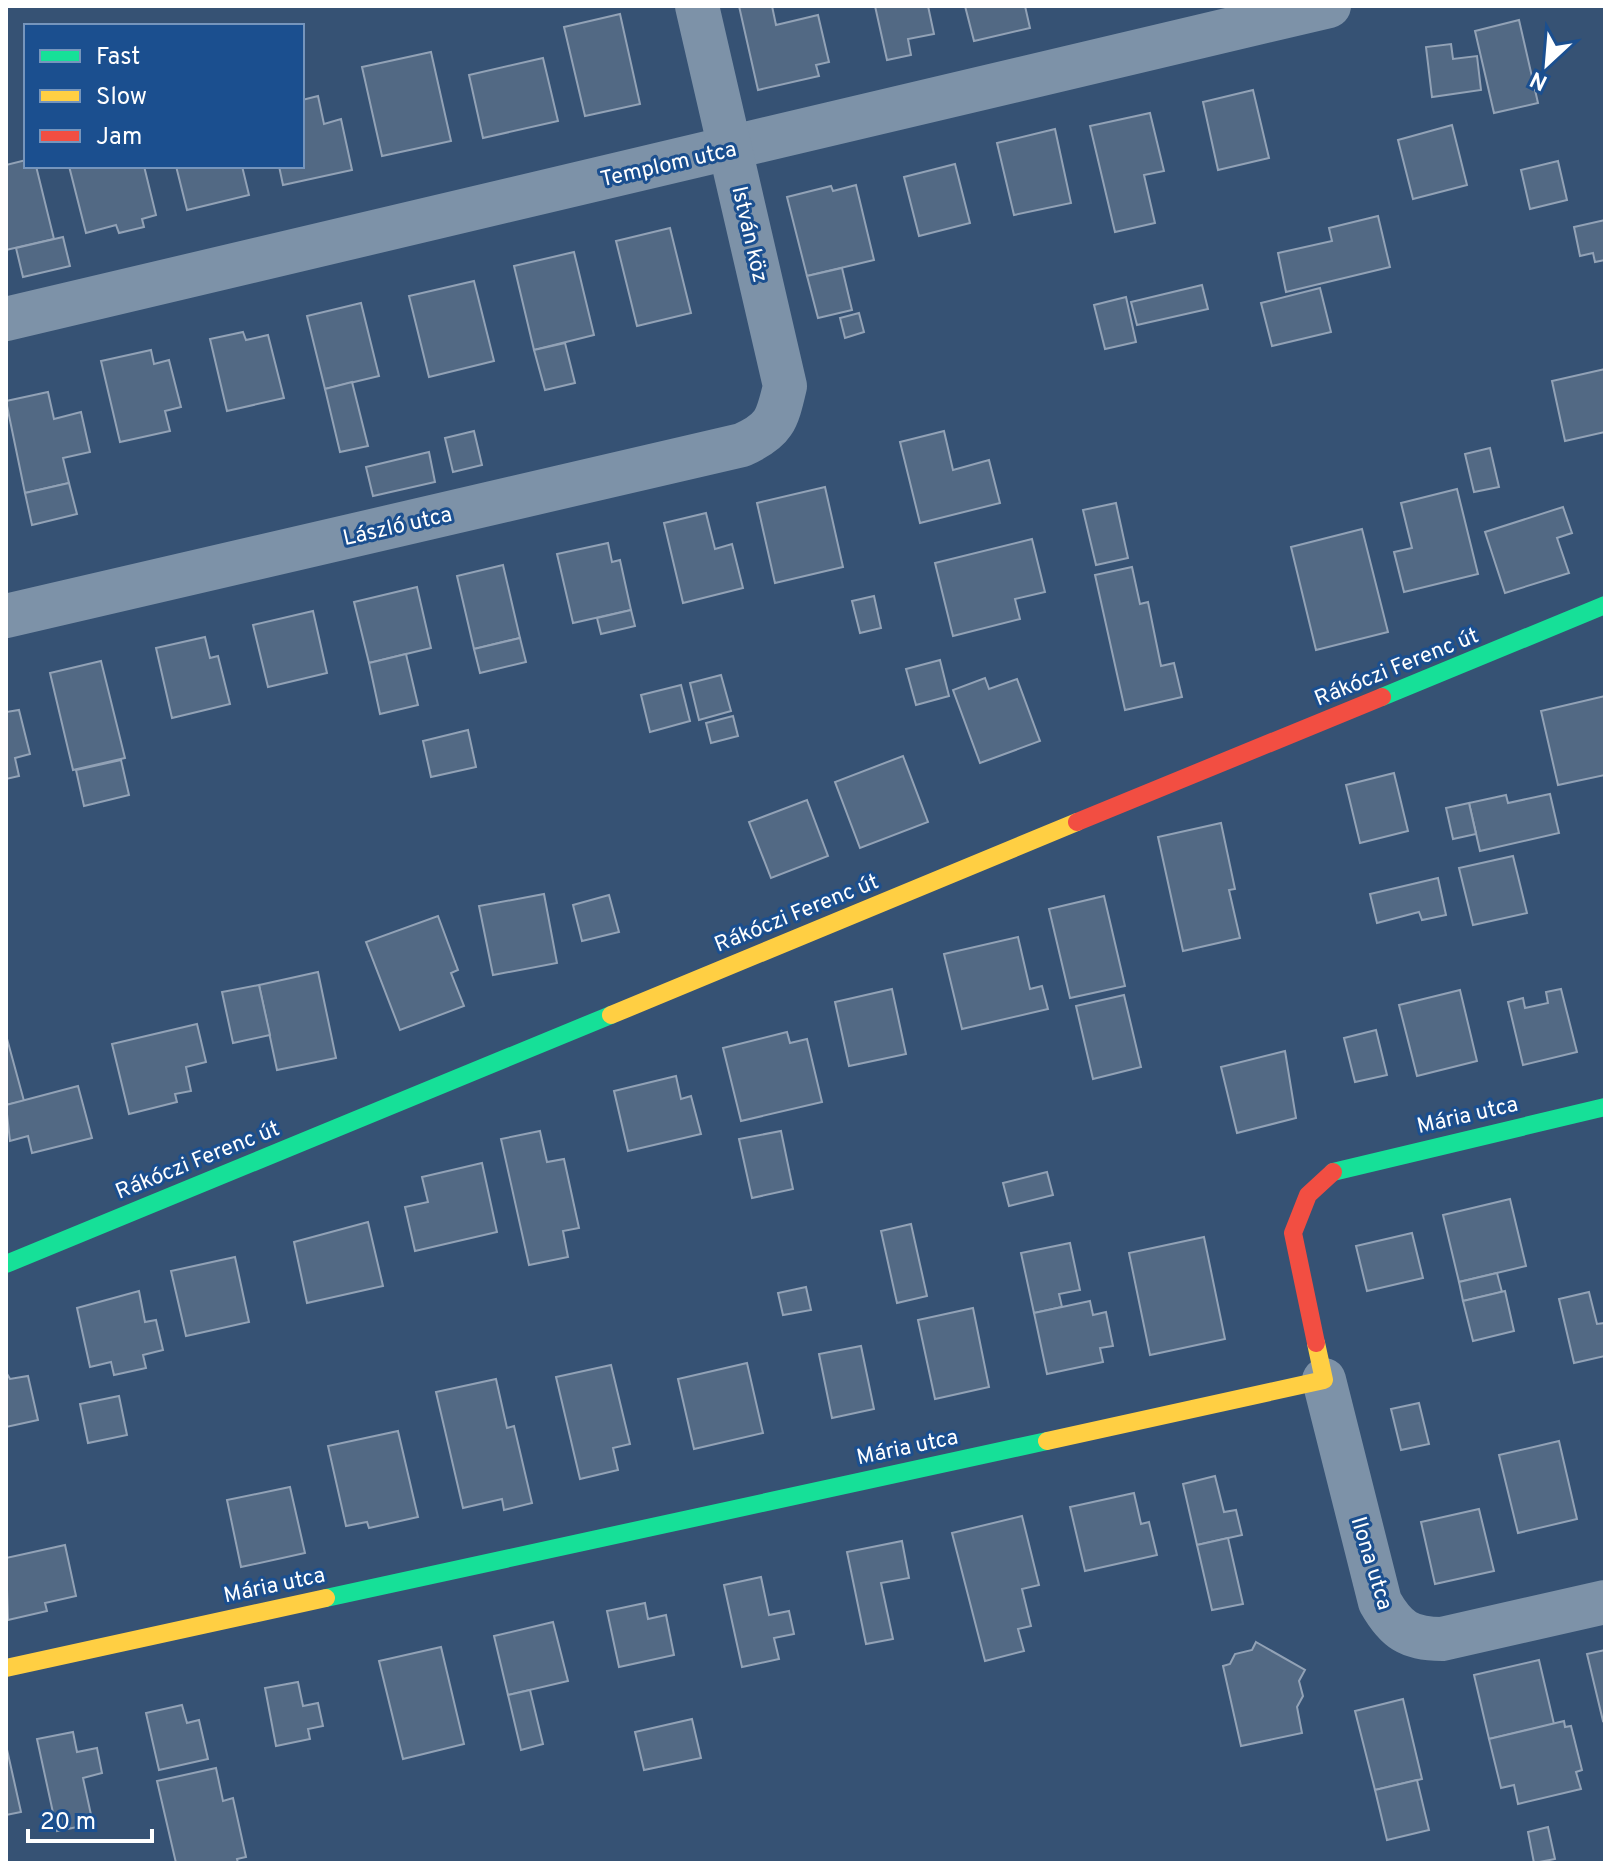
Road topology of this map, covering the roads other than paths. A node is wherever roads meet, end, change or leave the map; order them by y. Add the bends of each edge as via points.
1 (697, 6) edge
2 (1329, 6) edge
3 (731, 148) junction
4 (6, 319) edge
5 (778, 416) joint
6 (1605, 605) edge
7 (6, 616) edge
8 (1605, 1107) edge
9 (6, 1264) edge
10 (1324, 1380) junction
11 (1605, 1602) edge
12 (6, 1668) edge

1 - 3 street, István köz
2 - 3 street, Templom utca
3 - 4 street, Templom utca
3 - 5 street, István köz via 785,386
5 - 7 street, László utca via 766,434 742,445
6 - 9 street, Rákóczi Ferenc út
8 - 10 street, Mária utca via 1340,1168 1321,1179 1298,1209 1293,1233
10 - 11 street, Ilona utca via 1380,1602 1400,1631 1417,1639 1442,1639
10 - 12 street, Mária utca

